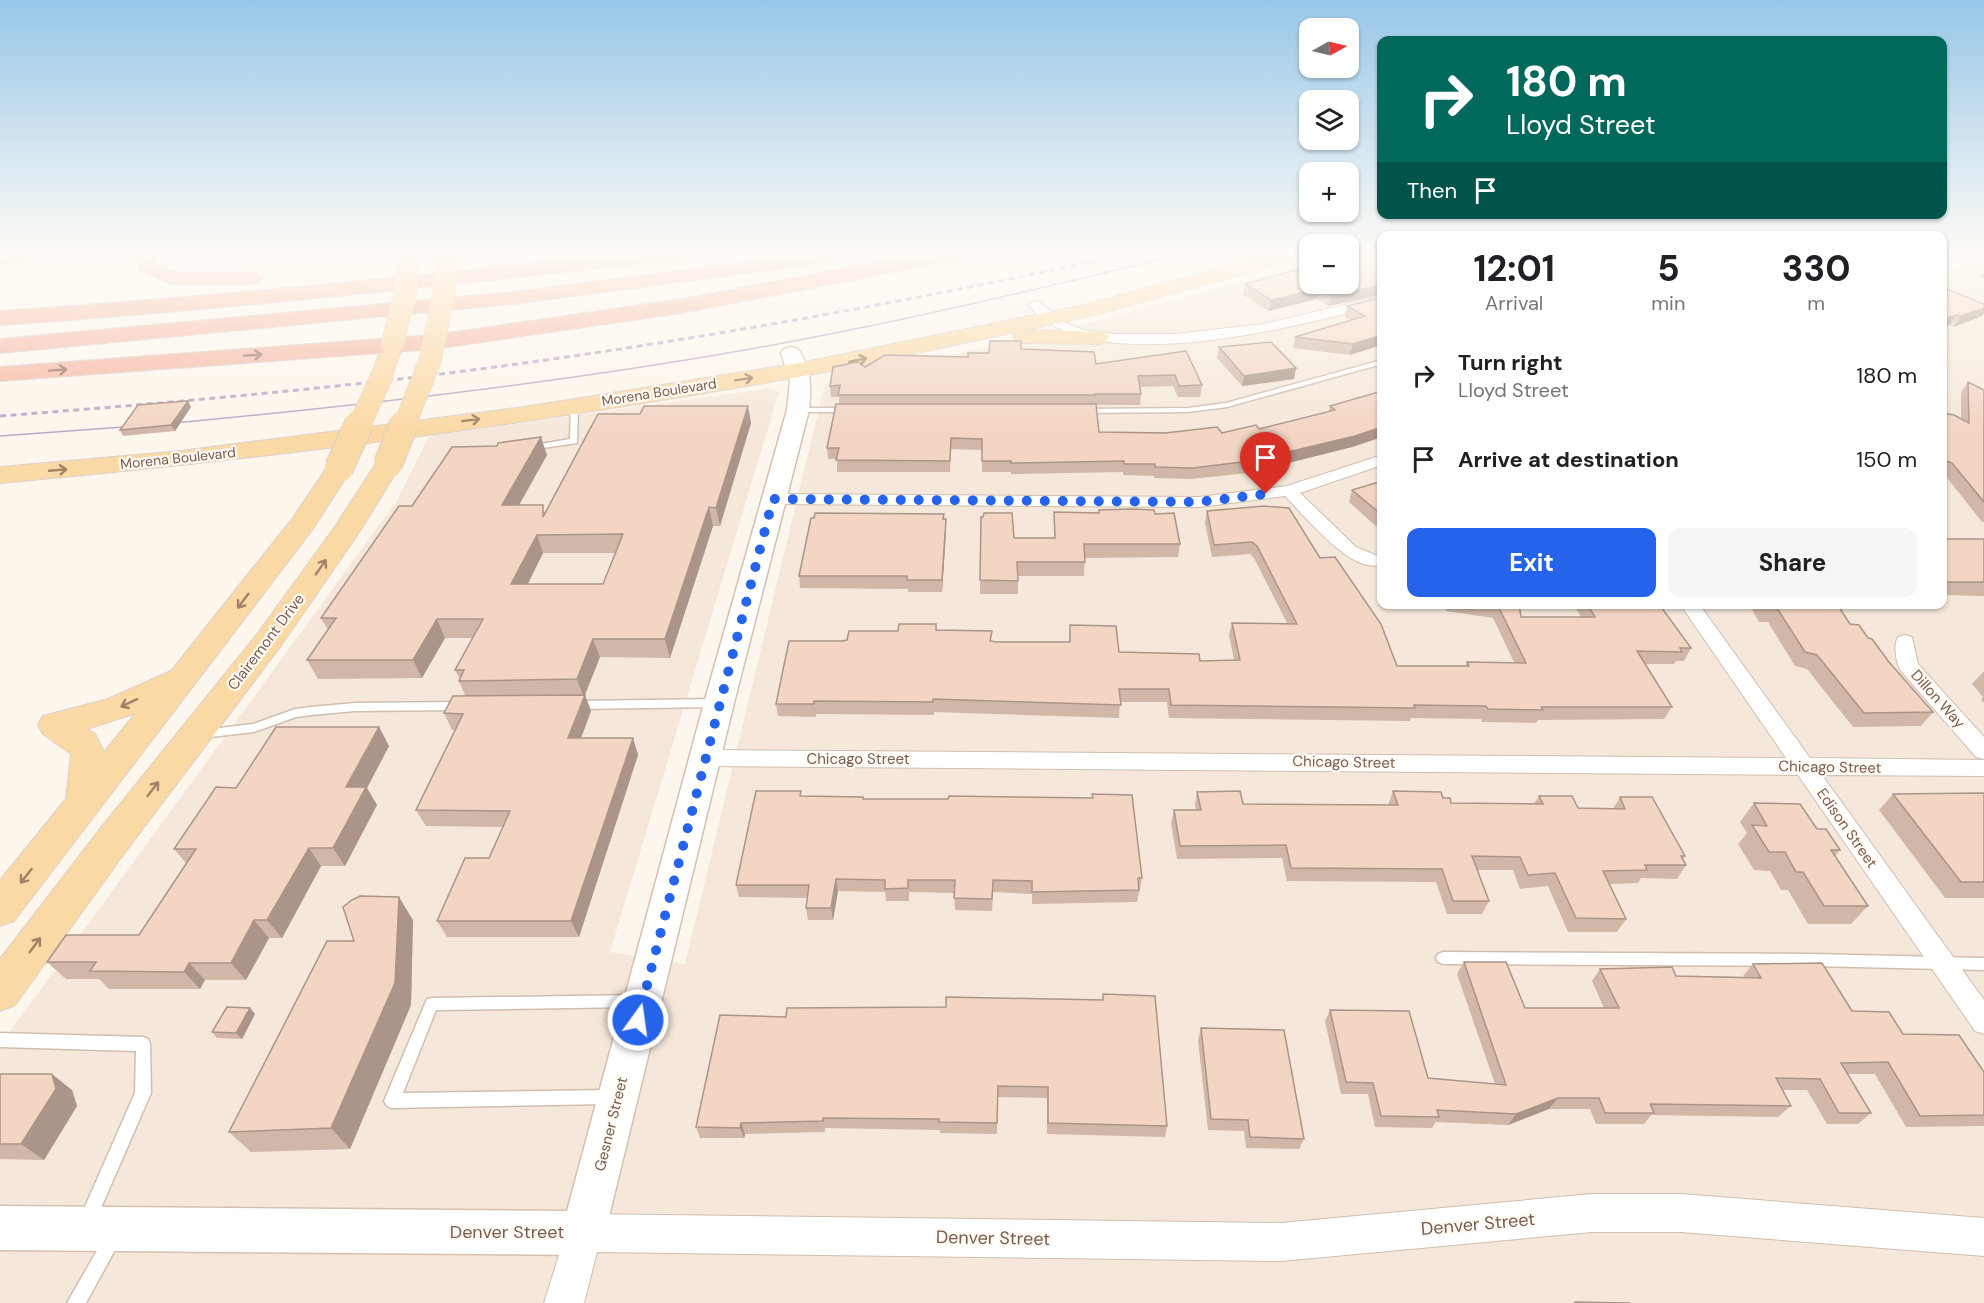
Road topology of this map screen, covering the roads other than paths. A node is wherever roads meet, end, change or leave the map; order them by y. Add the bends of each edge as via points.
1 (98, 311) edge
2 (387, 311) edge
3 (401, 311) edge
4 (440, 311) edge
5 (649, 311) edge
6 (1010, 311) edge
7 (1042, 311) edge
8 (1091, 311) edge
9 (1342, 311) edge
10 (0, 318) edge
11 (1052, 318) junction
12 (988, 333) junction
13 (1098, 337) junction
14 (434, 342) junction
15 (392, 344) junction
16 (0, 346) edge
17 (337, 348) junction
18 (796, 362) junction
19 (1377, 363) edge
20 (0, 374) edge
21 (383, 374) junction
22 (574, 406) junction
23 (798, 410) junction
24 (860, 410) edge
25 (1068, 411) edge
26 (517, 450) edge
27 (0, 455) edge
28 (1377, 462) edge
29 (0, 476) edge
30 (1289, 491) junction
31 (773, 499) junction
32 (1374, 561) dead end
33 (1693, 609) edge
34 (1905, 642) dead end
35 (182, 678) junction
36 (718, 703) junction
37 (570, 705) edge
38 (475, 706) edge
39 (195, 734) junction
40 (1984, 751) edge
41 (705, 758) junction
42 (1803, 766) junction
43 (1984, 768) edge
44 (84, 803) junction
45 (0, 909) edge
46 (1443, 958) dead end
47 (1943, 963) junction
48 (1984, 964) edge
49 (0, 992) edge
50 (642, 1001) junction
51 (1984, 1022) edge
52 (0, 1040) edge
53 (618, 1097) junction
54 (0, 1228) edge
55 (100, 1230) junction
56 (583, 1233) junction
57 (1984, 1237) edge
58 (76, 1303) edge
59 (564, 1303) edge

1 - 10 highway
2 - 16 highway
3 - 15 main road, bridge
4 - 14 main road, Clairemont Drive, bridge
5 - 14 highway
6 - 18 main road, Morena Boulevard
7 - 11 street
8 - 11 main road, Morena Boulevard
9 - 13 street via 1246,332 1162,339
11 - 12 main road, Morena Boulevard
11 - 13 street via 1070,330
12 - 13 main road
18 -> 12 main road, Morena Boulevard
14 - 15 highway
39 -> 14 main road, Clairemont Drive, bridge via 269,640 388,464
15 - 17 highway
15 - 21 main road
20 -> 17 highway
17 - 21 highway via 366,357
22 -> 18 main road, Morena Boulevard
18 - 23 main road, Gesner Street via 802,383
18 - 27 main road, Morena Boulevard via 316,426
19 - 25 lane via 1227,405 1188,410
21 -> 35 main road, bridge via 339,468 302,524
22 - 26 lane via 574,441
29 -> 22 main road, Morena Boulevard via 182,459
23 - 24 lane
23 - 31 main road, Gesner Street
28 - 30 street
30 - 31 street via 1199,502
30 - 32 street via 1350,551
31 - 36 main road, Gesner Street
33 - 42 street, Edison Street
34 - 40 street, Dillon Way via 1908,666
35 - 44 main road
35 -> 44 main road via 118,708 55,724 83,743 88,754
36 - 37 lane
36 - 41 main road, Gesner Street
38 - 39 lane via 311,711 254,728
49 -> 39 main road, Clairemont Drive
41 - 42 street, Chicago Street
41 - 50 main road, Gesner Street
42 - 43 street, Chicago Street
42 - 47 street, Edison Street
44 -> 45 main road
46 - 47 lane
47 - 48 lane
47 - 51 street, Edison Street
50 - 53 main road, Gesner Street
50 - 53 lane via 432,1004 392,1101
52 - 55 lane via 143,1044 143,1093
53 - 56 main road, Gesner Street
54 - 55 main road, Denver Street
55 - 56 main road, Denver Street
55 - 58 lane
56 - 57 street, Denver Street via 1281,1242 1592,1213 1681,1213
56 - 59 street, Gesner Street

